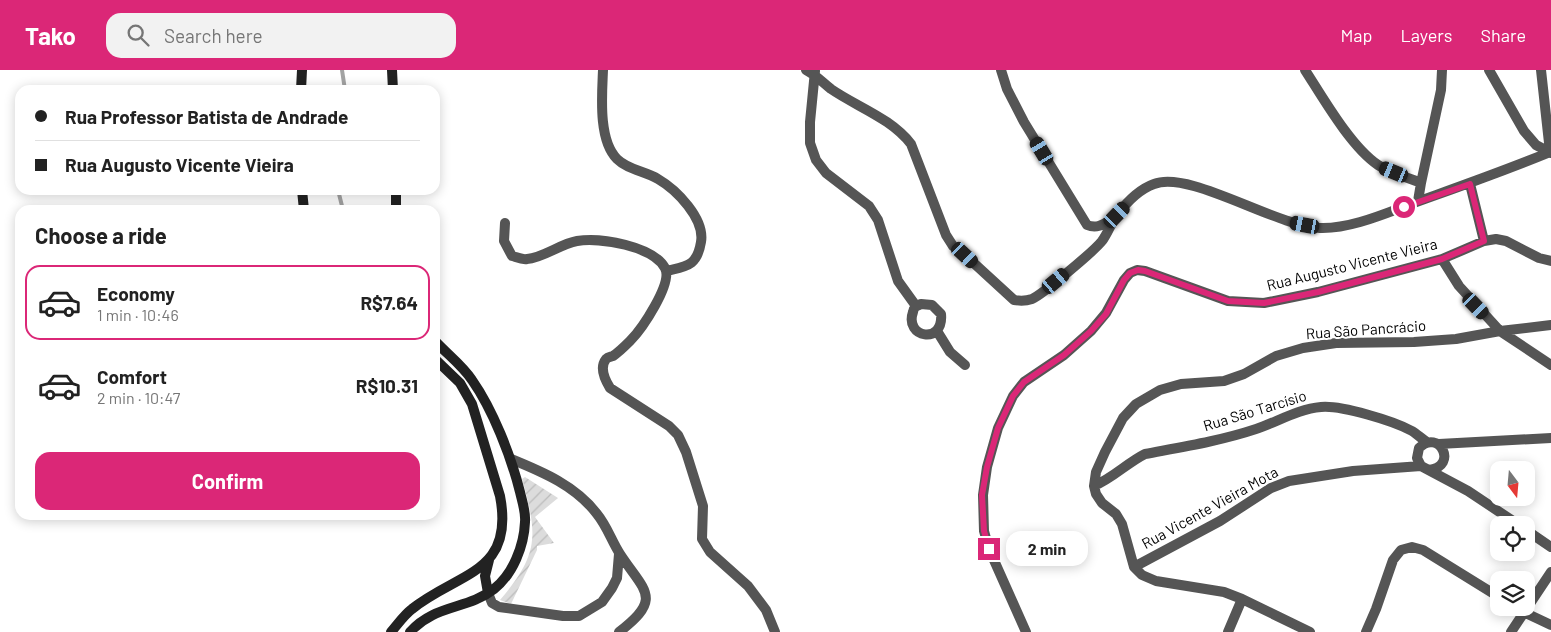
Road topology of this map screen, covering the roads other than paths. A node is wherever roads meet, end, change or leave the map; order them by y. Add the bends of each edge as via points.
1 (302, 70) edge
2 (392, 70) edge
3 (603, 70) edge
4 (1001, 70) edge
5 (1305, 70) edge
6 (1442, 70) edge
7 (1489, 70) edge
8 (1541, 70) edge
9 (811, 71) edge
10 (301, 85) edge
11 (393, 85) edge
12 (1550, 152) edge
13 (1421, 183) junction
14 (1470, 184) junction
15 (1418, 202) junction
16 (1117, 215) junction
17 (505, 223) dead end
18 (1484, 241) junction
19 (1442, 259) junction
20 (1551, 262) edge
21 (666, 271) junction
22 (916, 306) junction
23 (1551, 326) edge
24 (1500, 330) junction
25 (938, 331) junction
26 (440, 346) edge
27 (440, 364) edge
28 (965, 365) dead end
29 (1551, 365) edge
30 (1551, 438) edge
31 (1427, 442) junction
32 (1439, 444) junction
33 (511, 459) junction
34 (1425, 468) junction
35 (1094, 486) junction
36 (1506, 516) edge
37 (1535, 536) edge
38 (1551, 547) edge
39 (620, 554) junction
40 (489, 560) junction
41 (1134, 567) junction
42 (1551, 572) edge
43 (1490, 591) edge
44 (1535, 592) edge
45 (488, 593) junction
46 (1242, 599) junction
47 (1518, 616) edge
48 (1532, 616) edge
49 (1551, 625) edge
50 (391, 632) edge
51 (410, 632) edge
52 (620, 632) edge
53 (775, 632) edge
54 (1026, 632) edge
55 (1228, 632) edge
56 (1310, 632) edge
57 (1366, 632) edge
58 (1511, 632) edge

1 - 10 main road
2 - 11 main road
3 - 21 street via 603,122 610,148 627,166 658,178 675,192 690,208 702,233 697,257 689,266
4 - 16 street via 1024,122 1087,225 1093,228 1101,226
5 - 13 street via 1363,153 1380,166
6 - 13 street via 1441,90
7 - 12 street via 1524,131 1536,145
8 - 12 street
9 - 16 street via 830,88 904,134 953,246 1014,300 1023,301 1041,294 1100,243
9 - 22 street via 810,143 816,160 826,172 869,206 878,220 898,281
12 - 14 street
13 - 15 street
14 - 15 street
14 - 18 street
15 - 16 street via 1353,224 1321,228 1290,222 1192,184 1172,182 1156,183 1142,190
17 - 21 street via 504,241 512,256 526,260 561,245 595,240 635,247 662,262
18 - 19 street, Rua Augusto Vicente Vieira
18 - 20 street, Rua Augusto Vicente Vieira via 1506,241
19 - 24 street via 1459,286
19 - 54 street, Rua Augusto Vicente Vieira via 1264,303 1228,301 1145,271 1130,273 1106,314 1091,331 1064,355 1024,382 1013,396 998,428 982,495 984,531
21 - 53 street via 663,288 639,332 606,359 604,378 610,388 678,435 703,506 702,539 710,552 748,586 766,610
22 - 25 street via 932,305 939,311 941,325
22 - 25 street via 911,321 916,330 925,334
23 - 24 street, Rua São Pancrácio
24 - 29 street
24 - 35 street, Rua São Pancrácio via 1456,339 1303,348 1276,356 1244,374 1224,380 1181,384 1160,390 1136,404 1123,418 1096,472
25 - 28 street via 946,346
26 - 33 main road via 471,378
27 - 40 main road via 460,384 472,404 500,496 502,526
30 - 32 street
31 - 32 street
31 - 34 street via 1417,452 1417,458
31 - 35 street, Rua São Tarcísio via 1395,424 1322,406 1226,438 1145,454
32 - 34 street via 1445,454 1444,461 1441,466
33 - 39 street via 539,470 580,495 598,514
33 - 45 main road via 525,521 514,564
34 - 36 street
34 - 41 street, Rua Vicente Vieira Mota via 1353,471 1289,481 1271,488 1220,522
35 - 41 street via 1099,498 1122,524
37 - 38 street
39 - 45 street via 617,578 612,588 602,602 579,616 499,607 492,603
39 - 52 street via 639,578 645,591 646,605 636,619
40 - 45 main road via 485,576
40 - 50 main road via 411,610
41 - 46 street via 1156,581 1224,592
42 - 44 street
43 - 57 street via 1423,550 1412,547 1401,550 1393,560
45 - 51 main road via 429,616
46 - 55 street
46 - 56 street
47 - 58 street
48 - 49 street

